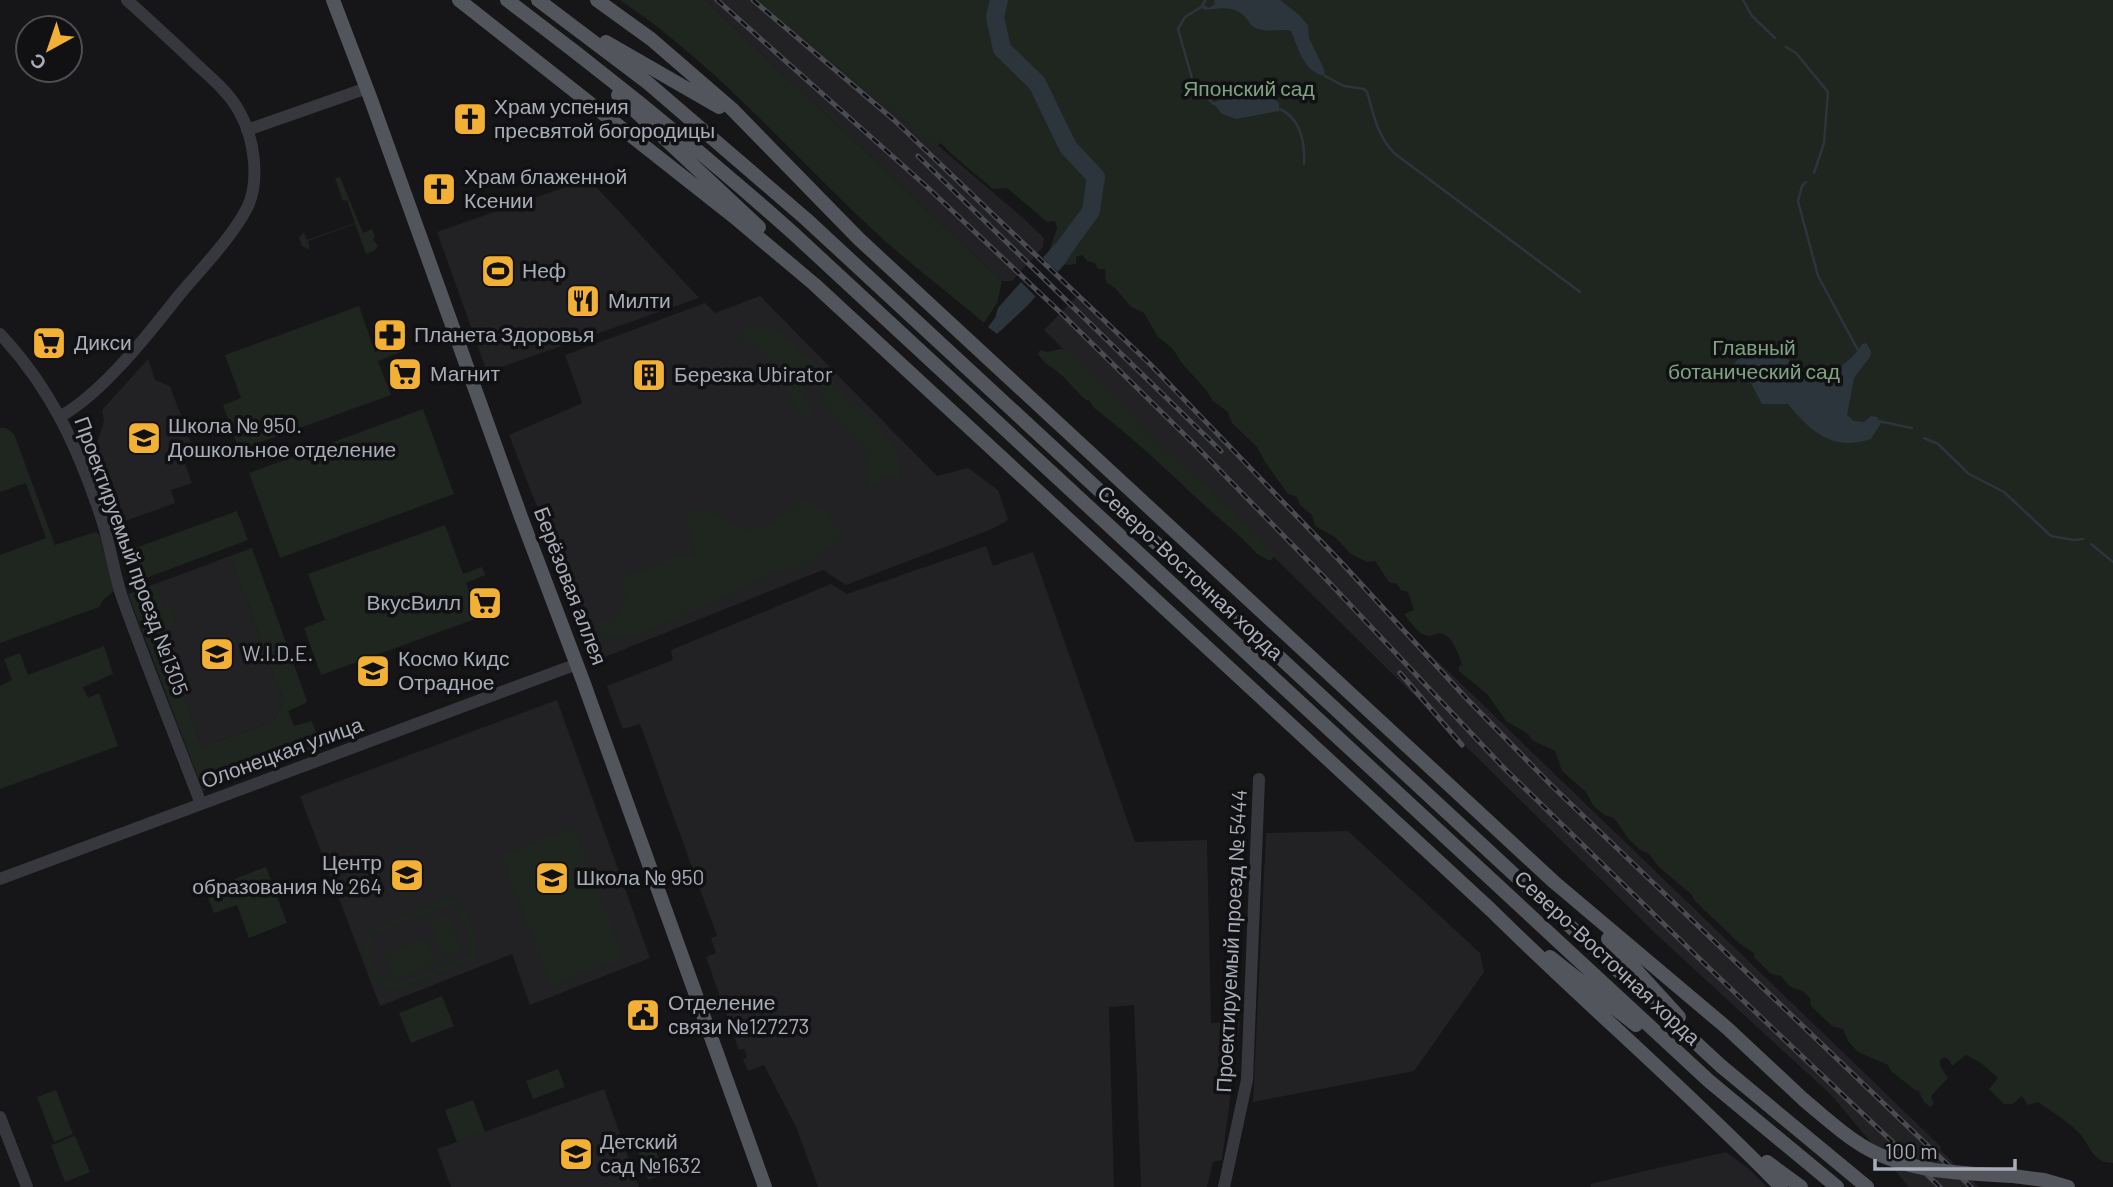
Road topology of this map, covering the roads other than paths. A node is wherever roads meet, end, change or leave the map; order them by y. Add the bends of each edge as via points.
1 (127, 0) edge
2 (333, 0) edge
3 (459, 0) edge
4 (507, 0) edge
5 (538, 0) edge
6 (597, 0) edge
7 (565, 20) junction
8 (573, 50) junction
9 (367, 88) junction
10 (247, 130) junction
11 (765, 141) junction
12 (814, 284) junction
13 (0, 334) edge
14 (61, 416) junction
15 (577, 664) junction
16 (1259, 779) dead end
17 (201, 804) junction
18 (0, 879) edge
19 (1554, 882) junction
20 (1491, 910) junction
21 (1709, 1081) junction
22 (1745, 1087) junction
23 (0, 1116) edge
24 (1732, 1136) junction
25 (27, 1187) edge
26 (765, 1187) edge
27 (1224, 1187) edge
28 (1782, 1187) edge
29 (1801, 1187) edge
30 (1837, 1187) edge
31 (1867, 1187) edge
32 (2068, 1187) edge

1 - 10 street via 222,89
2 - 9 main road, Берёзовая аллея
3 - 12 main road
4 - 8 main road, Северо-Восточная хорда
5 - 7 main road, Северо-Восточная хорда
6 - 11 main road via 699,79
7 - 11 main road via 711,101
7 - 22 main road, Северо-Восточная хорда via 648,83 806,219
8 - 12 main road
8 - 21 main road, Северо-Восточная хорда via 704,155
9 - 10 street
9 - 15 main road, Берёзовая аллея
10 - 14 street via 253,183 248,204 234,228 124,360 84,401
11 - 19 main road via 859,239
12 - 20 main road
13 - 14 street, Проектируемый проезд №1305
14 - 17 street, Проектируемый проезд №1305 via 103,523 122,598
15 - 17 street, Олонецкая улица
15 - 26 main road, Берёзовая аллея
16 - 27 street, Проектируемый проезд № 5444 via 1247,1080
17 - 18 street, Олонецкая улица
19 - 22 main road
19 - 32 main road, bridge via 1856,1142 1900,1162
20 - 21 main road
20 - 24 main road
21 - 30 main road, Северо-Восточная хорда
22 - 31 main road, Северо-Восточная хорда
23 - 25 street
24 - 28 main road
24 - 29 main road

